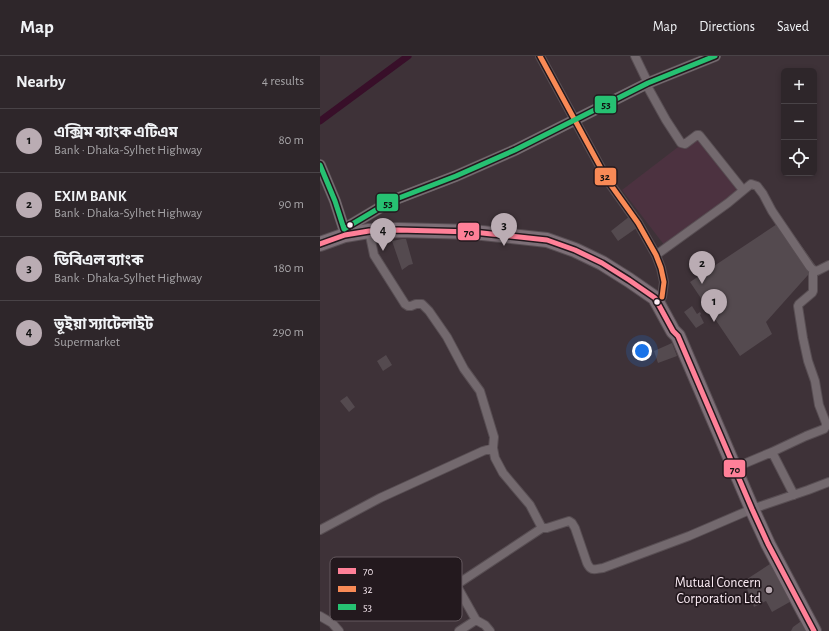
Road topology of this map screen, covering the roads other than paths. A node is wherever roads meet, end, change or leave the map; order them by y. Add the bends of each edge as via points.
1 (540, 56) edge
2 (635, 56) edge
3 (715, 56) edge
4 (647, 83) junction
5 (575, 120) junction
6 (320, 165) edge
7 (743, 190) junction
8 (344, 229) junction
9 (369, 231) junction
10 (320, 237) edge
11 (320, 244) edge
12 (656, 255) junction
13 (829, 265) edge
14 (813, 270) junction
15 (662, 297) junction
16 (678, 336) junction
17 (493, 448) junction
18 (772, 452) junction
19 (734, 468) junction
20 (829, 482) edge
21 (794, 495) junction
22 (752, 509) junction
23 (542, 528) junction
24 (320, 530) edge
25 (462, 581) edge
26 (462, 595) edge
27 (320, 616) edge
28 (476, 620) junction
29 (339, 631) edge
30 (459, 631) edge
31 (490, 631) edge
32 (814, 631) edge

1 - 5 street
2 - 4 street
3 - 4 street
4 - 5 street
4 - 7 street via 666,120 681,142 685,144 699,135
5 - 8 street via 456,176 390,201
5 - 12 street via 608,181 638,223
6 - 8 street
7 - 12 street
7 - 14 street via 752,184 757,186
8 - 10 highway
8 - 15 highway via 372,222 514,228 549,233 605,256 648,284
9 - 11 highway via 345,235
9 - 16 highway via 473,232 547,240 602,263 655,298
9 - 17 street via 374,255 406,304 422,304 429,311 480,391 494,437
12 - 15 street via 664,282
13 - 14 street via 817,271
14 - 18 street via 812,294 798,306 808,361 826,426
15 - 16 highway via 678,329
16 - 19 highway
17 - 23 street via 503,473 530,505
17 - 24 street via 380,498
18 - 19 street
18 - 21 street
19 - 22 highway
20 - 21 street
21 - 22 street
22 - 23 street via 689,536 592,570 572,523 568,521
22 - 32 highway
23 - 25 street
26 - 28 street
27 - 29 street
28 - 30 street
28 - 31 street

